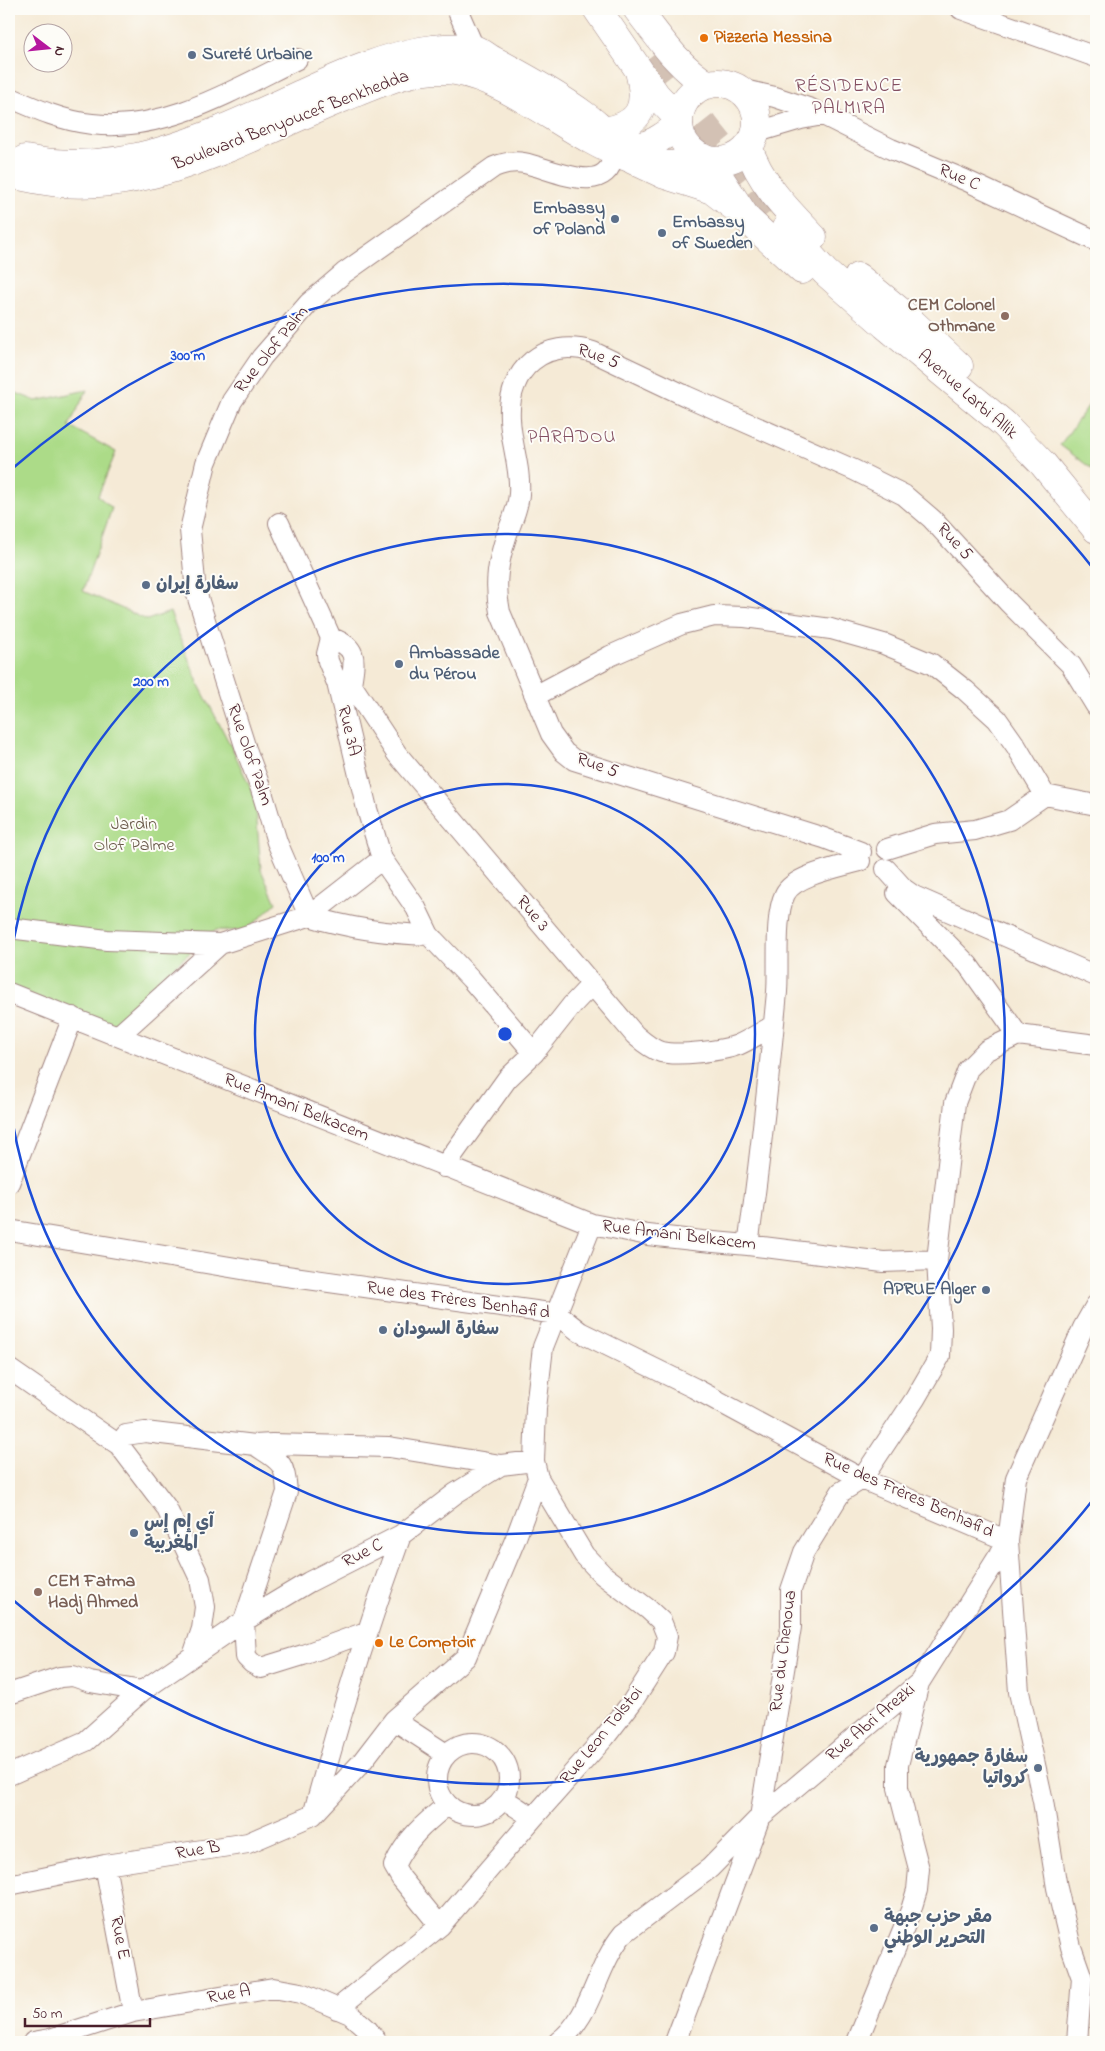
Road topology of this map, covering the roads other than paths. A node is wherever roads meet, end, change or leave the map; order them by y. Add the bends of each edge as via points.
1 (457, 9) edge
2 (597, 9) edge
3 (615, 9) edge
4 (637, 9) edge
5 (961, 9) edge
6 (475, 50) junction
7 (1096, 57) edge
8 (297, 59) dead end
9 (645, 64) junction
10 (708, 85) junction
11 (739, 89) junction
12 (9, 97) edge
13 (823, 115) junction
14 (679, 122) junction
15 (751, 140) junction
16 (617, 148) junction
17 (9, 156) edge
18 (706, 159) junction
19 (9, 174) edge
20 (747, 219) junction
21 (786, 228) tunnel mouth
22 (1096, 241) edge
23 (979, 402) junction
24 (1004, 424) junction
25 (279, 523) dead end
26 (1096, 529) edge
27 (344, 683) junction
28 (535, 696) junction
29 (1096, 706) edge
30 (1045, 795) junction
31 (1096, 805) edge
32 (886, 849) junction
33 (860, 856) junction
34 (382, 859) junction
35 (882, 872) junction
36 (309, 916) junction
37 (9, 928) edge
38 (429, 935) junction
39 (220, 944) junction
40 (1096, 976) edge
41 (592, 984) junction
42 (9, 993) edge
43 (73, 1017) junction
44 (773, 1026) junction
45 (1018, 1035) junction
46 (118, 1036) junction
47 (1096, 1045) edge
48 (534, 1053) junction
49 (444, 1167) junction
50 (9, 1183) edge
51 (592, 1224) junction
52 (9, 1230) edge
53 (748, 1244) junction
54 (937, 1260) junction
55 (1096, 1305) edge
56 (557, 1314) junction
57 (9, 1370) edge
58 (120, 1445) junction
59 (255, 1445) junction
60 (501, 1464) junction
61 (536, 1470) junction
62 (862, 1479) junction
63 (401, 1535) junction
64 (1008, 1541) junction
65 (244, 1621) junction
66 (366, 1632) junction
67 (193, 1656) junction
68 (919, 1683) junction
69 (142, 1691) junction
70 (9, 1694) edge
71 (394, 1720) junction
72 (333, 1740) junction
73 (446, 1754) junction
74 (361, 1763) junction
75 (9, 1775) edge
76 (504, 1799) junction
77 (446, 1805) junction
78 (313, 1815) junction
79 (760, 1817) junction
80 (533, 1818) junction
81 (105, 1865) junction
82 (9, 1885) edge
83 (440, 1926) junction
84 (1089, 1974) edge
85 (337, 2009) junction
86 (133, 2012) junction
87 (33, 2042) edge
88 (377, 2042) edge
89 (558, 2042) edge
90 (675, 2042) edge
91 (858, 2042) edge
92 (1077, 2042) edge

1 - 6 street
2 - 9 main road
3 - 9 main road
4 - 10 main road via 670,53 691,75
5 - 7 street
6 - 16 main road, Boulevard Benyoucef Benkhedda via 546,89
6 - 17 main road, Boulevard Benyoucef Benkhedda via 430,49 390,59 335,78 193,140 131,160 81,165
8 - 12 street via 217,98 171,116 135,124 92,124 64,119
9 - 14 main road via 656,95
9 - 16 main road via 639,114 622,127
10 - 11 main road via 727,84
10 - 14 main road via 698,88 687,98
11 - 13 street, Rue C via 775,97
11 - 15 main road via 755,110 756,123
13 - 15 street via 801,119
13 - 22 street, Rue C
14 - 16 main road via 652,142 640,146 624,142
14 - 18 main road via 684,142 690,150
15 - 18 main road via 740,154 730,159
15 - 24 main road via 752,158 767,183 798,221 821,246 949,355 970,377
16 - 18 main road via 675,165
16 - 19 main road, Boulevard Benyoucef Benkhedda via 473,75 437,71 399,76 223,150 136,178 94,184 61,183
16 - 20 main road via 665,174 712,190
16 - 36 street, Rue Olof Palm via 613,161 595,178 564,175 524,163 508,162 494,166 344,273 309,303 262,356 232,401 206,463 190,530 196,592 277,842
18 - 20 main road
20 - 23 main road via 824,292 874,333 961,396
21 - 23 main road, Avenue Larbi Allik via 824,272
23 - 24 main road, Avenue Larbi Allik
24 - 26 main road, Avenue Larbi Allik via 1043,464
25 - 27 street, Rue 3A via 331,638 327,654
27 - 34 street, Rue 3A via 367,809
27 - 41 street, Rue 3 via 397,754
28 - 29 street, Rue 5 via 500,612 496,593 498,569 517,510 519,493 510,402 516,384 534,358 550,350 577,347 616,361 904,495 932,519 1009,603 1071,664
28 - 30 street via 610,656 690,622 714,616 830,629 884,644 932,664 959,684 997,719
28 - 33 street, Rue 5 via 551,734 574,760 815,835
30 - 31 street
30 - 32 street via 1009,820 975,830 935,834
32 - 33 street via 873,844 864,848
32 - 35 street via 890,862
33 - 35 street via 866,871
33 - 44 street via 806,878 786,893 780,910
34 - 36 street
34 - 38 street, Rue 3A via 416,908
35 - 40 street via 914,896
35 - 45 street via 968,965
36 - 38 street via 336,924
36 - 39 street
37 - 39 street via 106,940
38 - 48 street, Rue 3A
39 - 46 street
41 - 44 street, Rue 3 via 635,1035 661,1052 716,1050 737,1045
41 - 48 street
42 - 43 street, Rue Amani Belkacem
43 - 46 street, Rue Amani Belkacem
43 - 50 street
44 - 53 street
45 - 47 street
45 - 54 street via 987,1050 968,1068 955,1103
46 - 49 street, Rue Amani Belkacem
48 - 49 street via 507,1079
49 - 51 street, Rue Amani Belkacem
51 - 53 street, Rue Amani Belkacem via 702,1242
51 - 56 street
52 - 56 street, Rue des Frères Benhafid via 272,1274
53 - 54 street, Rue Amani Belkacem via 883,1262
54 - 62 street, Rue du Chenoua via 942,1329 940,1356
55 - 64 street, Rue Abri Arezki via 1016,1478
56 - 61 street via 543,1347 536,1408
56 - 62 street, Rue des Frères Benhafid via 580,1332 694,1388
57 - 58 street
58 - 59 street via 126,1435 145,1432
58 - 67 street via 166,1508 200,1579 205,1607
59 - 60 street via 389,1447
59 - 65 street via 281,1462 286,1475 286,1492
60 - 61 street, Rue C
60 - 63 street, Rue C
61 - 71 street, Rue B via 515,1540 466,1657
61 - 80 street, Rue Leon Tolstoi via 584,1555 603,1576 661,1621 666,1636 664,1652 632,1702
62 - 64 street, Rue des Frères Benhafid
62 - 79 street, Rue du Chenoua via 841,1492 804,1552 791,1590 791,1627
63 - 65 street, Rue C via 309,1582
63 - 66 street
64 - 68 street, Rue Abri Arezki
64 - 84 street via 1019,1692 1071,1947
65 - 66 street via 246,1657 262,1668
65 - 67 street, Rue C
66 - 72 street
67 - 69 street, Rue C
68 - 79 street, Rue Abri Arezki
68 - 91 street via 898,1766 898,1788 919,1869 917,1890
69 - 70 street via 73,1676 60,1677
69 - 75 street, Rue C via 86,1741
71 - 73 street
71 - 74 street, Rue B
72 - 74 street via 340,1754
72 - 78 street
73 - 76 street via 468,1742 492,1747 501,1755 510,1778
73 - 77 street via 437,1774 440,1796
74 - 78 street, Rue B
76 - 77 street via 493,1810 481,1815 469,1816
76 - 80 street
77 - 83 street via 411,1838 394,1866
78 - 81 street, Rue B via 248,1843
79 - 89 street, Rue Abri Arezki via 710,1868 623,1934 611,1948 578,2024
79 - 90 street, Rue du Chenoua
80 - 83 street, Rue Leon Tolstoi
81 - 82 street, Rue B
81 - 86 street, Rue E
83 - 85 street, Rue Leon Tolstoi
84 - 92 street
85 - 86 street, Rue A via 301,1993 273,1988
85 - 88 street, Rue A via 350,2014 368,2029
86 - 87 street, Rue A

